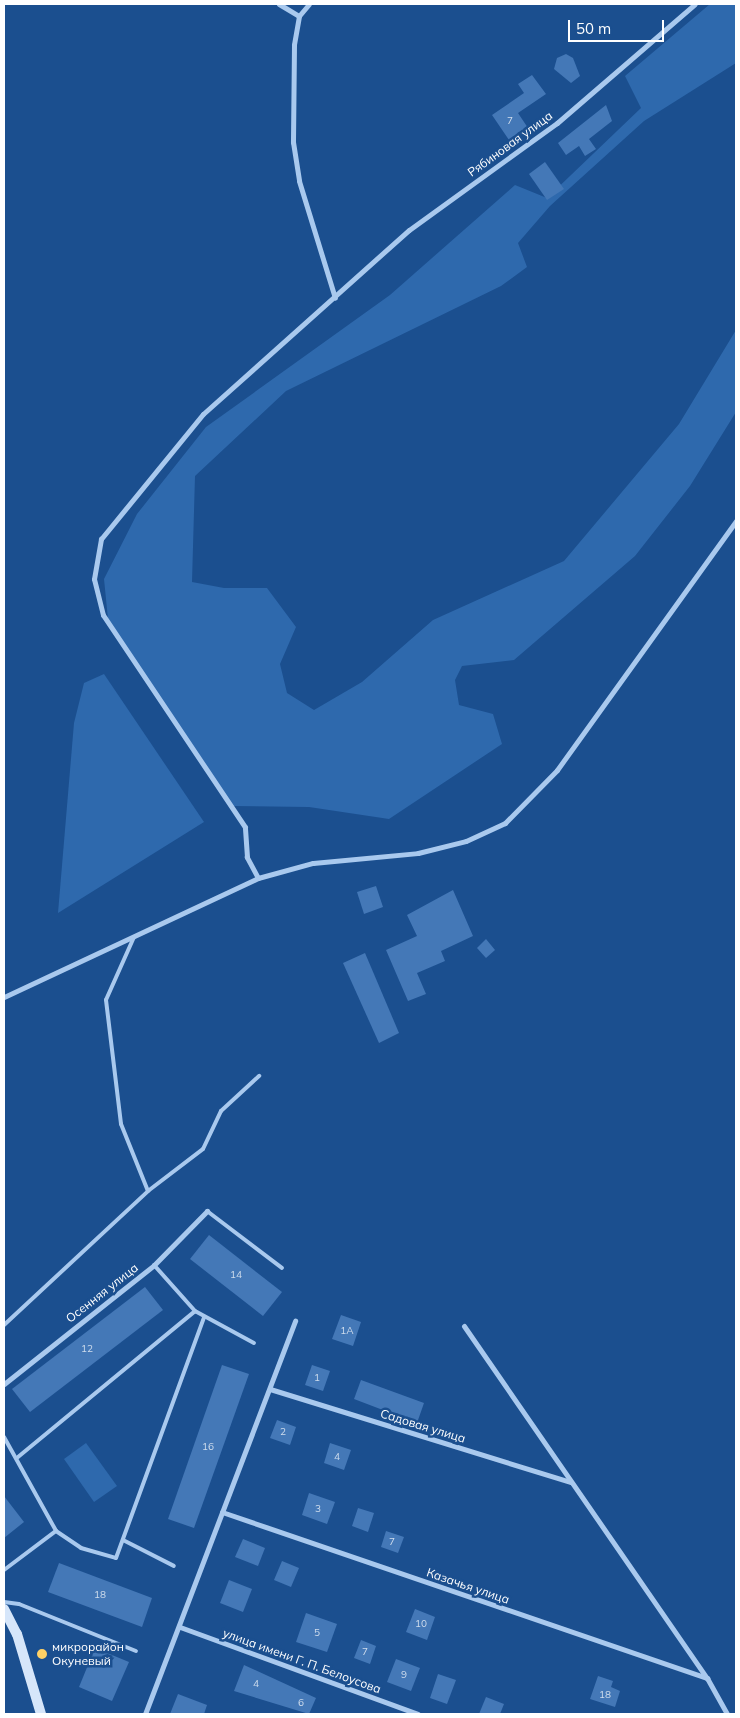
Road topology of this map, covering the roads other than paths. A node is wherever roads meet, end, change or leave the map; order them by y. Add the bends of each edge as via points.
1 (279, 4) edge
2 (309, 4) edge
3 (695, 4) edge
4 (299, 16) junction
5 (335, 298) junction
6 (736, 521) edge
7 (258, 878) junction
8 (134, 935) junction
9 (4, 997) edge
10 (259, 1076) dead end
11 (148, 1191) junction
12 (207, 1211) joint
13 (154, 1265) junction
14 (282, 1268) dead end
15 (194, 1311) junction
16 (204, 1317) junction
17 (295, 1321) dead end
18 (4, 1325) edge
19 (464, 1326) dead end
20 (254, 1343) dead end
21 (4, 1384) edge
22 (270, 1389) junction
23 (4, 1437) edge
24 (18, 1457) junction
25 (571, 1482) junction
26 (222, 1512) junction
27 (56, 1531) junction
28 (123, 1540) junction
29 (174, 1566) dead end
30 (4, 1570) edge
31 (4, 1602) edge
32 (4, 1609) edge
33 (180, 1627) junction
34 (136, 1651) dead end
35 (707, 1678) junction
36 (41, 1714) edge
37 (145, 1714) edge
38 (418, 1714) edge
39 (727, 1714) edge

1 - 4 street
2 - 4 street
3 - 5 street, Рябиновая улица via 557,123 409,230
4 - 5 street via 291,94 293,142 299,181
5 - 7 street, Рябиновая улица via 203,414 144,481 101,539 94,579 103,615 245,827 247,857
6 - 7 street via 557,770 505,823 466,840 418,853 313,863
7 - 8 street
8 - 9 street
8 - 11 lane via 106,1000 121,1124
10 - 11 lane via 221,1111 203,1149
11 - 18 lane
12 - 13 street, Осенняя улица
12 - 14 lane
13 - 15 lane
13 - 21 street, Осенняя улица
15 - 16 lane
15 - 24 lane
16 - 20 lane
16 - 28 lane
17 - 22 street
19 - 25 street
22 - 25 street, Садовая улица
22 - 26 street
23 - 24 lane
24 - 27 lane
25 - 35 street
26 - 33 street
26 - 35 street, Казачья улица
27 - 28 lane via 80,1548 116,1558
27 - 30 lane
28 - 29 lane
31 - 34 lane via 19,1604
32 - 36 main road via 17,1634
33 - 37 street
33 - 38 street, улица имени Г. П. Белоусова
35 - 39 street

